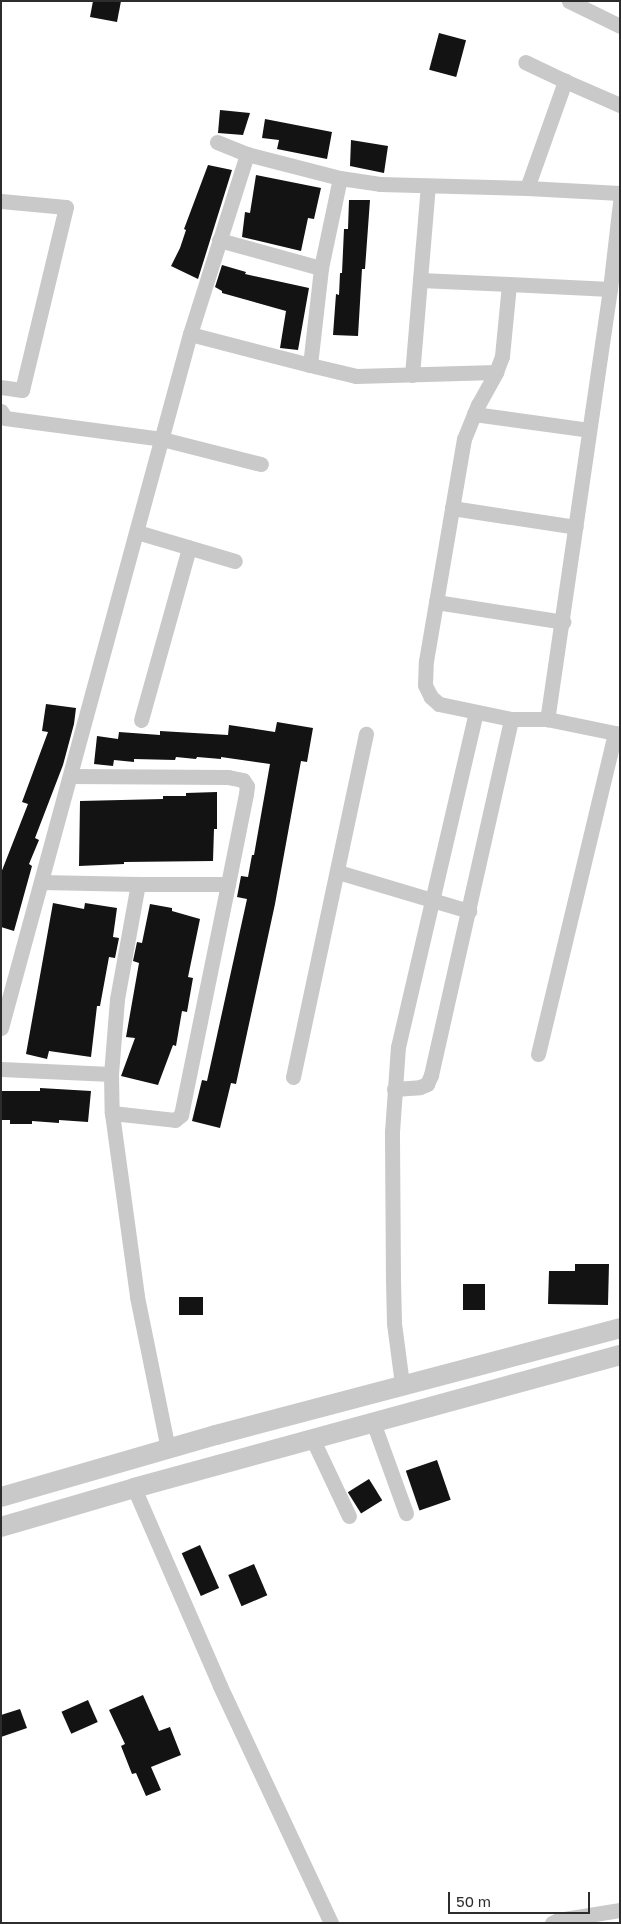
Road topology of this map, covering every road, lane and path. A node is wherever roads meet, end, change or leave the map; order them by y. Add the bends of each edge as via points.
1 (569, 1) edge
2 (620, 26) edge
3 (524, 62) dead end
4 (565, 81) junction
5 (620, 105) edge
6 (217, 142) dead end
7 (247, 154) junction
8 (340, 178) junction
9 (428, 186) junction
10 (527, 188) junction
11 (620, 193) edge
12 (1, 201) edge
13 (620, 202) edge
14 (220, 240) junction
15 (321, 268) junction
16 (420, 280) junction
17 (509, 284) junction
18 (610, 289) junction
19 (190, 334) junction
20 (310, 365) junction
21 (496, 372) junction
22 (412, 375) junction
23 (1, 387) edge
24 (1, 410) edge
25 (474, 414) junction
26 (589, 430) junction
27 (162, 439) junction
28 (261, 464) dead end
29 (452, 508) junction
30 (576, 527) junction
31 (137, 532) junction
32 (188, 548) junction
33 (235, 561) dead end
34 (436, 602) junction
35 (563, 622) junction
36 (476, 712) junction
37 (141, 720) dead end
38 (511, 720) junction
39 (547, 720) junction
40 (366, 734) dead end
41 (70, 776) junction
42 (338, 872) junction
43 (41, 882) junction
44 (138, 884) junction
45 (228, 884) junction
46 (432, 900) junction
47 (469, 911) junction
48 (1, 1028) edge
49 (538, 1054) dead end
50 (1, 1069) edge
51 (111, 1074) junction
52 (293, 1077) dead end
53 (394, 1089) junction
54 (112, 1113) junction
55 (620, 1328) edge
56 (620, 1354) edge
57 (402, 1384) junction
58 (373, 1422) junction
59 (313, 1440) junction
60 (168, 1449) junction
61 (134, 1488) junction
62 (1, 1498) edge
63 (406, 1513) dead end
64 (349, 1516) dead end
65 (1, 1527) edge
66 (620, 1910) edge
67 (331, 1923) edge
68 (552, 1923) edge

1 - 2 street
3 - 4 street
4 - 5 street
4 - 10 street
6 - 7 street
7 - 8 street
7 - 14 street
8 - 9 street
8 - 15 street
9 - 10 street
9 - 16 street
10 - 11 street
12 - 23 street via 66,207 22,390
13 - 18 street
14 - 15 street
14 - 19 street
15 - 20 street
16 - 17 street
16 - 22 street
17 - 18 street
17 - 21 street via 504,341
18 - 26 street
19 - 20 street
19 - 27 street
20 - 22 street via 356,376
21 - 22 street
21 - 25 street
24 - 27 street via 5,418
25 - 26 street
25 - 29 street via 464,439
26 - 30 street
27 - 28 street
27 - 31 street
29 - 30 street
29 - 34 street
30 - 35 street
31 - 32 street
31 - 41 street
32 - 33 street
32 - 37 street
34 - 35 street
34 - 36 street via 425,685 439,704
35 - 39 street
36 - 38 street
36 - 46 street
38 - 39 street
38 - 47 street
39 - 49 street via 615,733
40 - 42 street
41 - 43 street
41 - 45 street via 228,776 243,780 247,786 246,794
42 - 46 street
42 - 52 street
43 - 44 street
43 - 48 street
44 - 45 street
44 - 51 street via 116,999
45 - 54 street via 181,1115 175,1120
46 - 47 street
46 - 53 street via 398,1047
47 - 53 street via 431,1075 427,1084 420,1087
50 - 51 street
51 - 54 street
53 - 57 street via 394,1323
54 - 60 street via 137,1296
55 - 57 street
56 - 58 street
57 - 60 street
58 - 59 street
58 - 63 street
59 - 61 street
59 - 64 street
60 - 62 street
61 - 65 street
61 - 67 street via 220,1686
66 - 68 street

